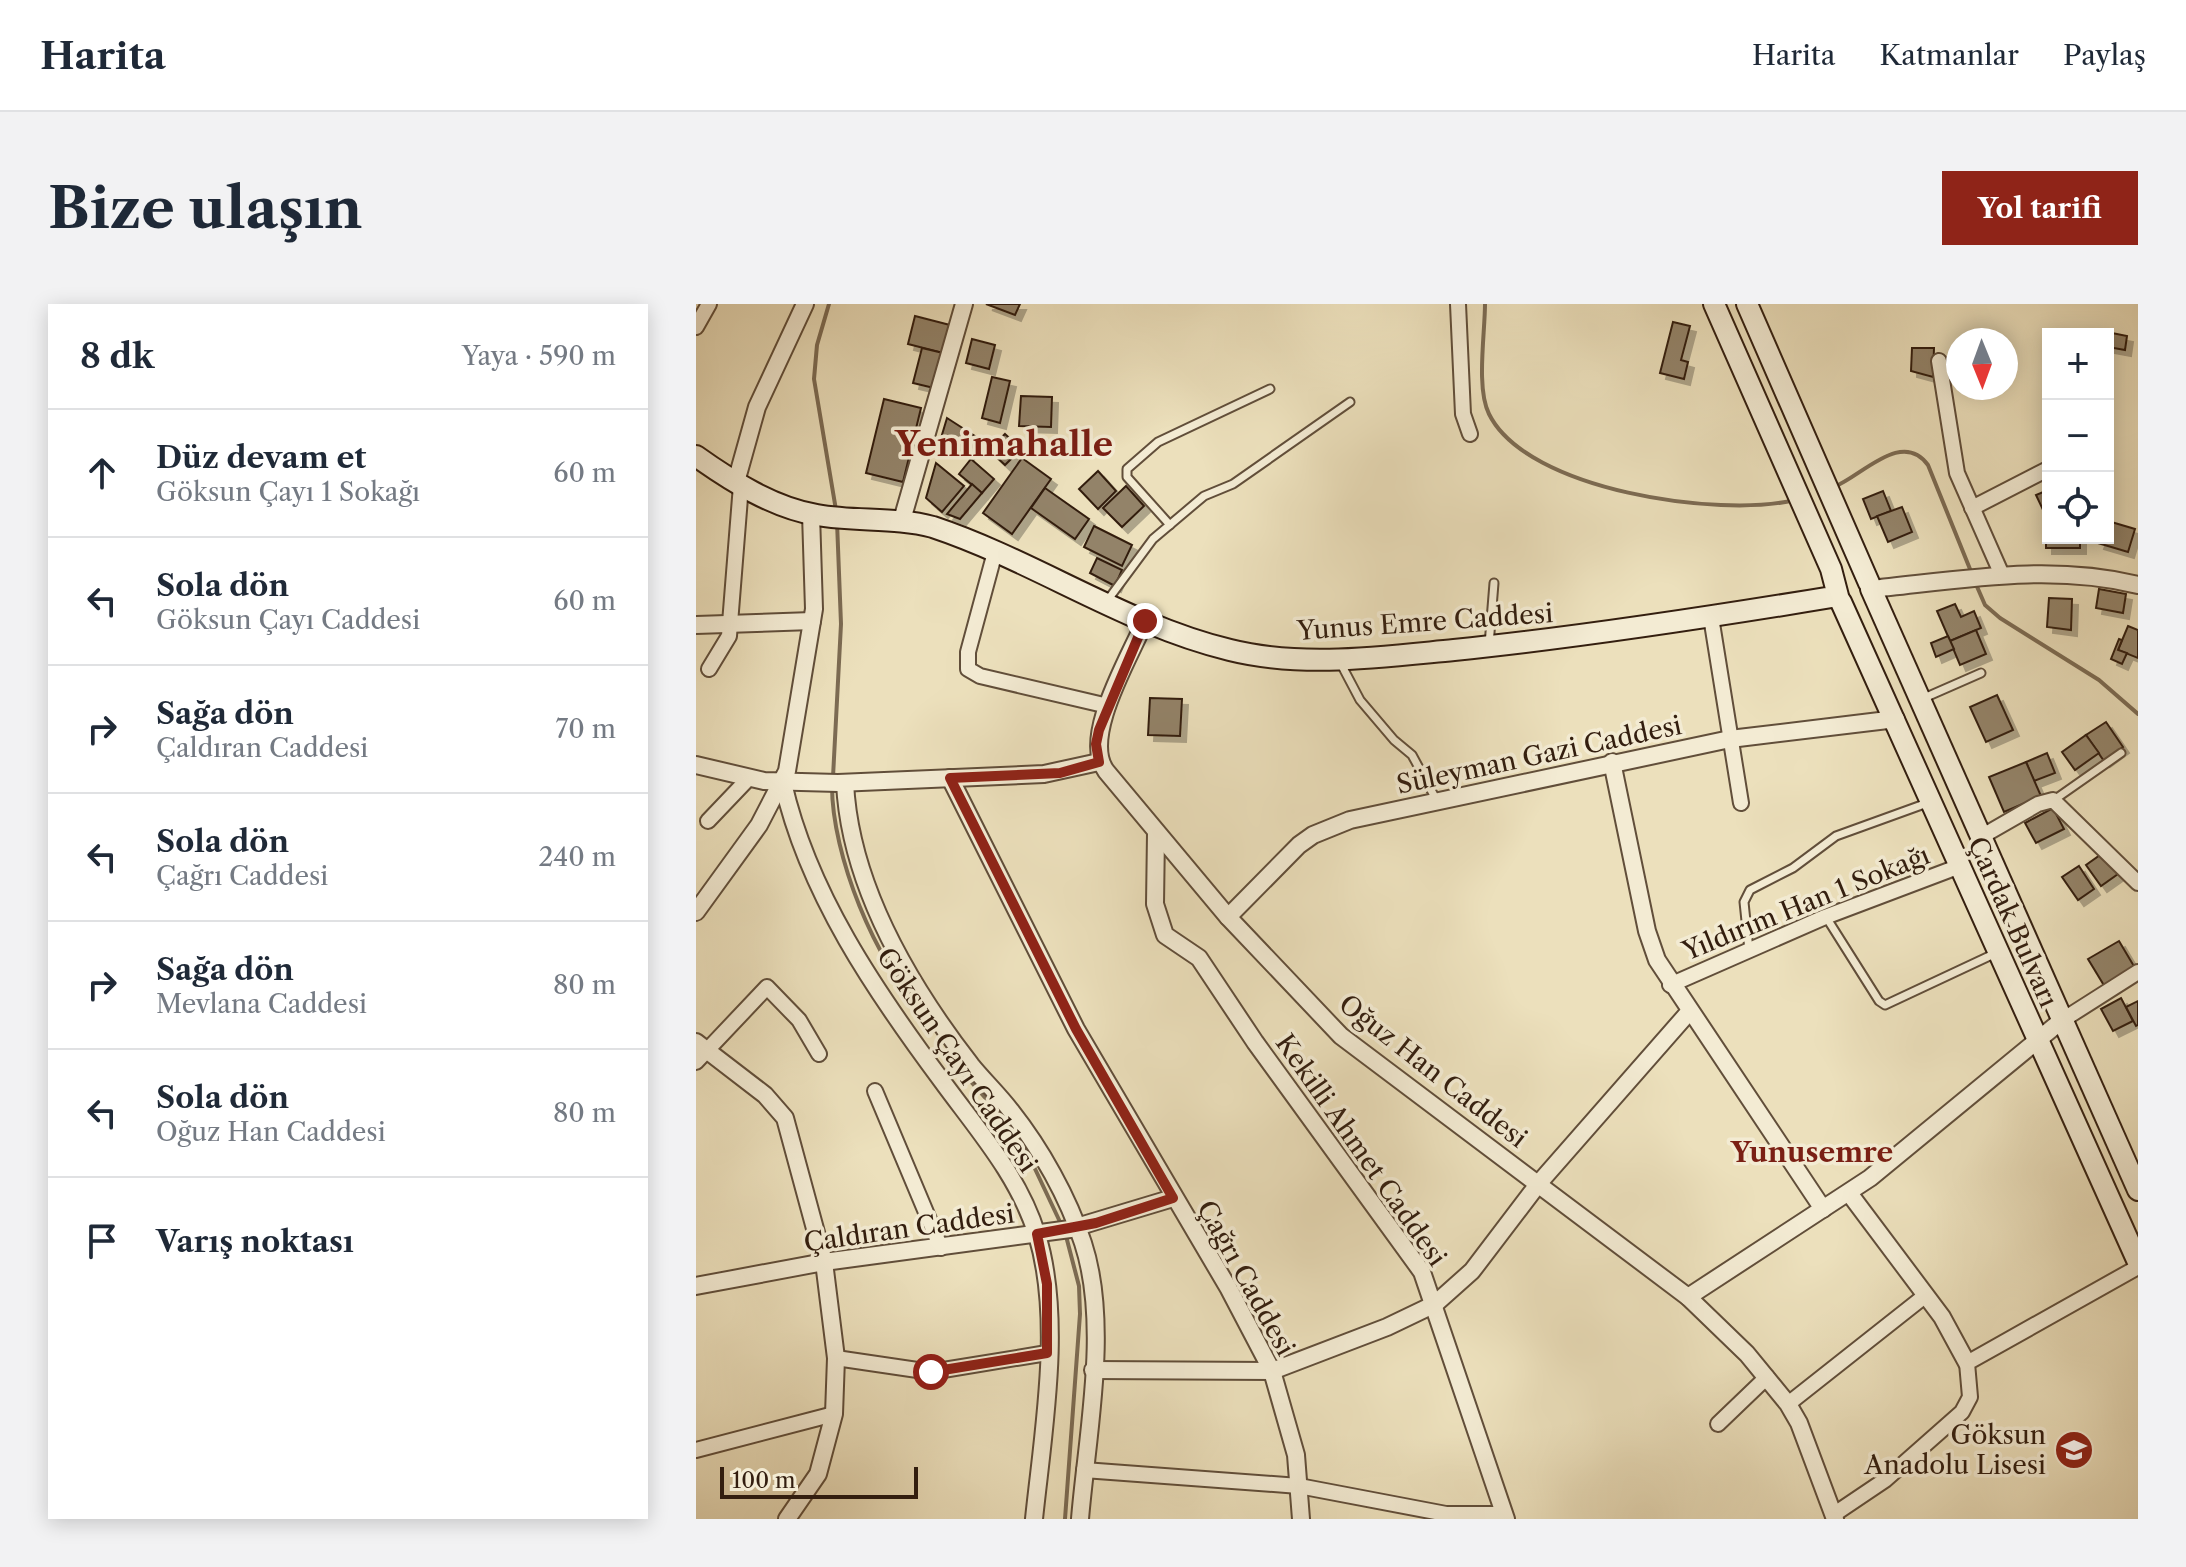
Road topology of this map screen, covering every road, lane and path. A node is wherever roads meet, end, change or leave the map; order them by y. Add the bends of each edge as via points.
1 (709, 304) edge
2 (805, 304) edge
3 (964, 304) edge
4 (1458, 304) edge
5 (1714, 304) edge
6 (1747, 304) edge
7 (696, 327) edge
8 (1939, 361) dead end
9 (1270, 389) dead end
10 (1350, 402) dead end
11 (1470, 434) dead end
12 (696, 456) edge
13 (2042, 472) edge
14 (738, 484) junction
15 (1972, 508) junction
16 (816, 515) junction
17 (902, 520) junction
18 (1170, 525) junction
19 (995, 552) junction
20 (2002, 575) junction
21 (1494, 583) dead end
22 (2138, 585) edge
23 (1870, 586) junction
24 (1840, 599) junction
25 (1106, 602) junction
26 (1711, 617) junction
27 (732, 621) junction
28 (812, 621) junction
29 (1145, 621) junction
30 (696, 625) edge
31 (1489, 647) junction
32 (1339, 659) junction
33 (709, 669) dead end
34 (1981, 673) dead end
35 (1919, 700) junction
36 (1108, 706) junction
37 (1896, 719) junction
38 (1730, 739) junction
39 (2121, 753) dead end
40 (1099, 762) junction
41 (1612, 762) junction
42 (696, 765) edge
43 (749, 778) junction
44 (950, 778) junction
45 (783, 783) junction
46 (842, 783) junction
47 (2053, 800) junction
48 (1437, 801) junction
49 (1932, 801) junction
50 (1741, 803) dead end
51 (708, 821) dead end
52 (1156, 834) junction
53 (1979, 838) junction
54 (1960, 866) junction
55 (2138, 883) edge
56 (696, 912) edge
57 (1228, 917) junction
58 (1825, 917) junction
59 (1749, 950) junction
60 (1996, 953) junction
61 (2138, 972) edge
62 (1670, 985) junction
63 (1689, 1012) junction
64 (2061, 1021) junction
65 (2036, 1039) junction
66 (700, 1052) edge
67 (819, 1054) dead end
68 (875, 1091) dead end
69 (1539, 1183) junction
70 (2138, 1190) edge
71 (1849, 1193) junction
72 (1173, 1198) junction
73 (1823, 1209) junction
74 (1074, 1228) junction
75 (1042, 1233) junction
76 (941, 1248) junction
77 (824, 1262) junction
78 (2138, 1264) edge
79 (696, 1286) edge
80 (1926, 1295) junction
81 (1688, 1297) junction
82 (1435, 1304) junction
83 (1047, 1353) junction
84 (836, 1358) junction
85 (1967, 1363) junction
86 (1093, 1370) junction
87 (1272, 1371) junction
88 (1767, 1377) junction
89 (1788, 1404) junction
90 (834, 1414) junction
91 (1718, 1424) dead end
92 (696, 1450) edge
93 (1084, 1470) junction
94 (1299, 1486) junction
95 (1505, 1516) edge
96 (1834, 1517) edge
97 (787, 1519) edge
98 (1034, 1519) edge
99 (1080, 1519) edge
100 (1301, 1519) edge

1 - 7 street
2 - 14 street via 757,407
3 - 17 street
4 - 11 street via 1463,414
5 - 24 main road, Çardak Bulvarı
6 - 23 main road, Çardak Bulvarı
8 - 15 street via 1952,454
9 - 18 lane via 1158,442 1127,469 1127,477
10 - 18 lane via 1233,484 1204,496
12 - 14 main road
13 - 15 street
14 - 16 main road
14 - 27 street
15 - 20 street
16 - 17 main road, Yunus Emre Caddesi
16 - 28 street
17 - 19 main road, Yunus Emre Caddesi via 941,529
18 - 25 lane via 1143,551
19 - 25 main road, Yunus Emre Caddesi
19 - 36 street via 968,669
20 - 22 street via 2087,575
20 - 23 street
21 - 31 lane
23 - 24 main road, Yunus Emre Caddesi via 1871,599 1862,609 1852,610
23 - 35 main road, Çardak Bulvarı
24 - 26 main road, Yunus Emre Caddesi
24 - 37 main road, Çardak Bulvarı
25 - 29 main road, Yunus Emre Caddesi
26 - 31 main road, Yunus Emre Caddesi
26 - 38 street
27 - 28 street
27 - 30 street
27 - 33 street via 725,647
28 - 45 street
29 - 32 main road, Yunus Emre Caddesi via 1254,655
29 - 36 street
31 - 32 main road, Yunus Emre Caddesi
32 - 48 lane via 1360,700 1412,755
34 - 35 lane
35 - 53 main road, Çardak Bulvarı
36 - 40 street via 1096,744
37 - 38 street, Süleyman Gazi Caddesi
37 - 49 main road, Çardak Bulvarı
38 - 41 street, Süleyman Gazi Caddesi
38 - 50 street
39 - 47 lane
40 - 44 street via 1060,773
40 - 52 street, Oğuz Han Caddesi
41 - 48 street, Süleyman Gazi Caddesi
41 - 62 street via 1651,947
42 - 43 street
43 - 45 street
43 - 51 street
44 - 46 street
44 - 72 street, Çağrı Caddesi via 1069,1016
45 - 46 street
45 - 56 street
45 - 75 street, Göksun Çayı Caddesi via 806,856 856,957 993,1150
46 - 74 street, Göksun Çayı Caddesi via 851,836 903,966 964,1056 1028,1134
47 - 53 street
47 - 55 street
48 - 57 street, Süleyman Gazi Caddesi via 1350,820 1313,835
49 - 54 main road, Çardak Bulvarı
49 - 59 lane via 1836,836 1793,868 1750,890 1744,902
52 - 57 street, Oğuz Han Caddesi
52 - 82 street, Kekilli Ahmet Caddesi via 1155,904 1165,935 1199,958 1422,1272
53 - 64 main road, Çardak Bulvarı
54 - 58 street, Yıldırım Han 1 Sokağı
54 - 60 main road, Çardak Bulvarı
57 - 69 street, Oğuz Han Caddesi via 1341,1036
58 - 59 street, Yıldırım Han 1 Sokağı
58 - 60 lane via 1885,1005
59 - 62 street, Yıldırım Han 1 Sokağı
60 - 65 main road, Çardak Bulvarı
61 - 64 street
62 - 63 street
63 - 69 street
63 - 73 street
64 - 65 street
64 - 70 main road, Çardak Bulvarı
65 - 71 street
65 - 78 main road, Çardak Bulvarı
66 - 67 street via 767,987 799,1020
66 - 77 street via 765,1095 785,1118
68 - 76 street
69 - 81 street, Oğuz Han Caddesi
69 - 82 street via 1472,1271
71 - 73 street
71 - 80 street
72 - 74 street, Çaldıran Caddesi
72 - 87 street, Çağrı Caddesi
73 - 81 street
74 - 75 street, Çaldıran Caddesi
74 - 86 street, Göksun Çayı Caddesi via 1094,1286
75 - 76 street, Çaldıran Caddesi
75 - 83 street, Göksun Çayı Caddesi
76 - 77 street, Çaldıran Caddesi
77 - 79 street, Çaldıran Caddesi
77 - 84 street
78 - 85 street
80 - 85 street
80 - 89 street
81 - 88 street, Oğuz Han Caddesi
82 - 87 street
82 - 95 street, Kekilli Ahmet Caddesi
83 - 84 street via 931,1372
83 - 98 street, Göksun Çayı Caddesi
84 - 90 street
85 - 96 street via 1971,1387 1962,1412
86 - 87 street
86 - 93 street, Göksun Çayı Caddesi
87 - 94 street, Çağrı Caddesi via 1291,1431
88 - 89 street, Oğuz Han Caddesi
88 - 91 street
89 - 96 street, Oğuz Han Caddesi
90 - 92 street
90 - 97 street via 818,1474
93 - 94 street
93 - 99 street, Göksun Çayı Caddesi
94 - 95 street via 1446,1514
94 - 100 street, Çağrı Caddesi

